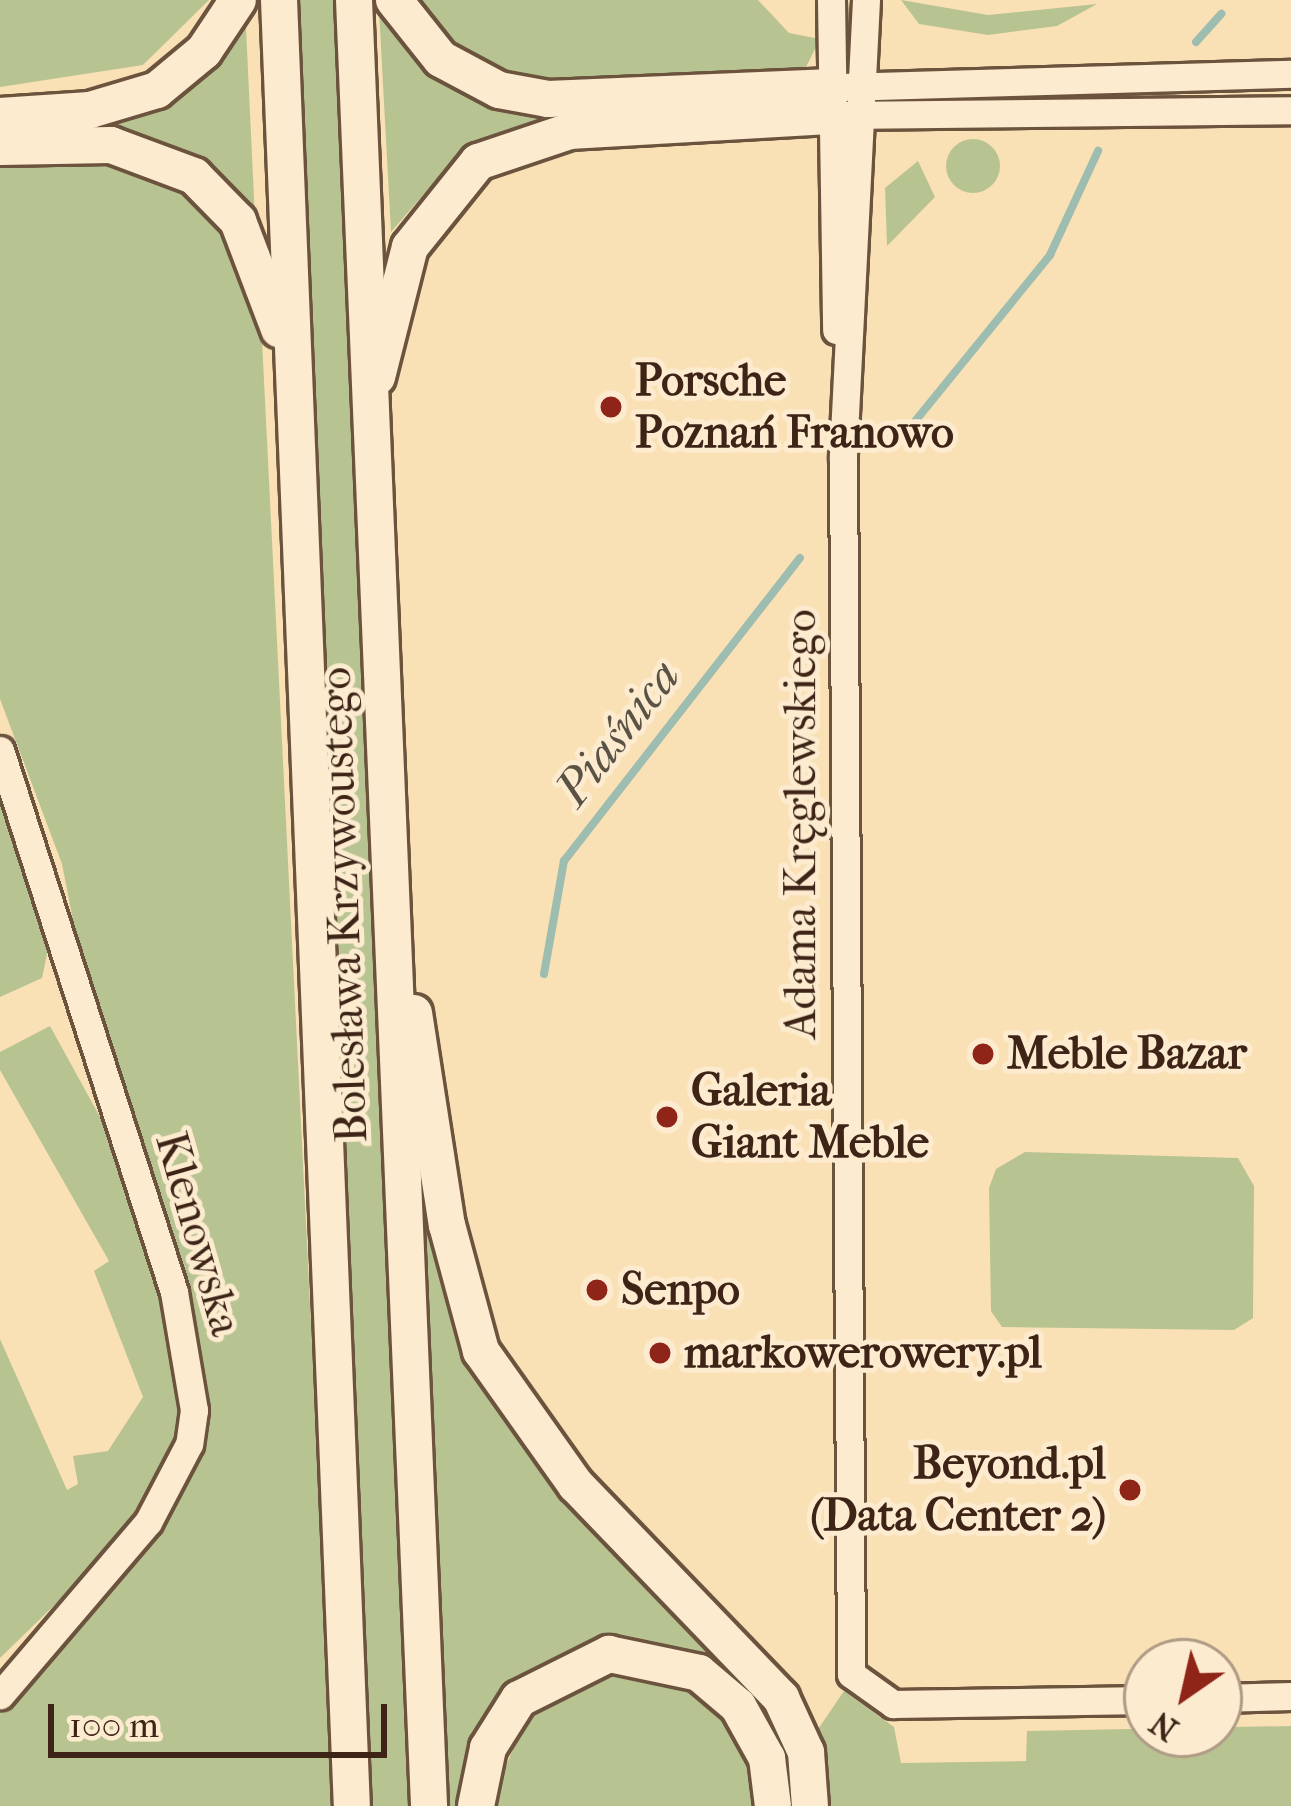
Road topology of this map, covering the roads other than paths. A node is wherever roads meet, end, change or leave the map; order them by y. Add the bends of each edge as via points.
1 (238, 0) edge
2 (279, 0) edge
3 (354, 0) edge
4 (394, 0) edge
5 (831, 0) edge
6 (866, 0) edge
7 (1291, 74) edge
8 (1240, 75) junction
9 (845, 101) junction
10 (1246, 110) junction
11 (1291, 110) edge
12 (0, 116) edge
13 (0, 147) edge
14 (294, 379) junction
15 (368, 397) junction
16 (844, 424) junction
17 (0, 750) edge
18 (395, 967) junction
19 (0, 1695) edge
20 (1291, 1696) edge
21 (1243, 1697) edge
22 (1123, 1700) edge
23 (352, 1806) edge
24 (429, 1806) edge
25 (476, 1806) edge
26 (773, 1806) edge
27 (810, 1806) edge

1 - 12 main road via 205,51 157,90 90,110
2 - 14 main road, Bolesława Krzywoustego
3 - 15 main road, Bolesława Krzywoustego
4 - 9 main road via 441,59 500,90 548,99
5 - 9 street
6 - 9 street
7 - 8 street
8 - 9 street
8 - 10 street
9 - 10 street
9 - 15 main road via 570,131 478,162 410,248
9 - 16 street, Adama Kręglewskiego
9 - 16 street, Adama Kręglewskiego via 835,173
10 - 11 street
13 - 14 main road via 111,145 194,176 254,252
14 - 23 main road, Bolesława Krzywoustego
15 - 18 main road, Bolesława Krzywoustego
16 - 22 street, Adama Kręglewskiego via 849,1657 856,1684 893,1705
17 - 19 street, Klenowska via 175,1292 194,1409 189,1444 148,1522
18 - 24 main road, Bolesława Krzywoustego
18 - 27 main road via 417,1020 447,1226 481,1351 576,1485 781,1698 806,1752
20 - 21 street
25 - 26 main road via 488,1748 519,1699 609,1654 678,1665 738,1706 767,1759

